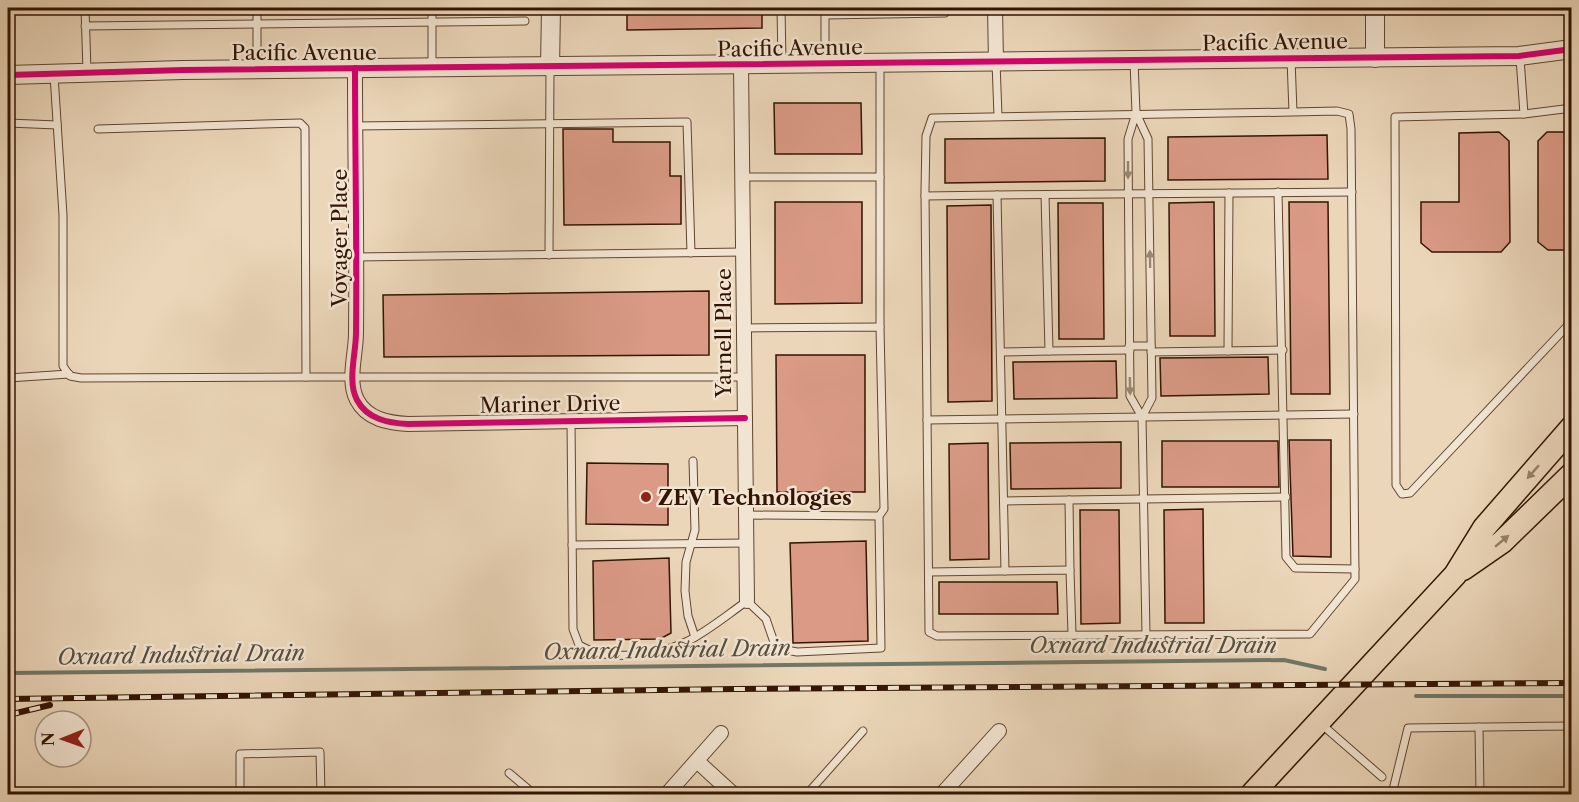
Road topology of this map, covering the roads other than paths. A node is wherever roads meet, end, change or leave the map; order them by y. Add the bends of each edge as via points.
1 (85, 8) edge
2 (257, 8) edge
3 (432, 8) edge
4 (551, 8) edge
5 (781, 8) edge
6 (945, 8) edge
7 (995, 8) edge
8 (1375, 8) edge
9 (825, 11) edge
10 (525, 21) dead end
11 (432, 22) junction
12 (257, 24) junction
13 (85, 26) junction
14 (1572, 49) edge
15 (1519, 56) junction
16 (1375, 57) junction
17 (1291, 59) junction
18 (1134, 61) junction
19 (996, 62) junction
20 (825, 64) junction
21 (880, 64) junction
22 (741, 65) junction
23 (782, 65) junction
24 (550, 67) junction
25 (355, 68) junction
26 (432, 68) junction
27 (257, 69) junction
28 (87, 74) junction
29 (8, 75) edge
30 (54, 75) junction
31 (1572, 108) edge
32 (1293, 112) junction
33 (1136, 113) junction
34 (1524, 114) junction
35 (998, 116) junction
36 (8, 123) edge
37 (548, 123) junction
38 (57, 125) junction
39 (355, 126) junction
40 (98, 129) dead end
41 (743, 177) junction
42 (880, 177) junction
43 (1229, 192) junction
44 (1278, 192) junction
45 (1352, 192) junction
46 (1149, 193) junction
47 (1129, 194) junction
48 (997, 195) junction
49 (1045, 195) junction
50 (925, 196) junction
51 (744, 252) junction
52 (691, 253) junction
53 (549, 255) junction
54 (356, 258) junction
55 (1572, 321) edge
56 (880, 327) junction
57 (744, 328) junction
58 (1130, 348) junction
59 (1151, 349) junction
60 (1283, 350) junction
61 (1049, 351) junction
62 (1228, 351) junction
63 (1001, 352) junction
64 (69, 374) junction
65 (306, 377) junction
66 (744, 377) junction
67 (8, 378) edge
68 (353, 378) junction
69 (361, 406) joint
70 (1354, 414) junction
71 (1285, 415) junction
72 (1142, 417) junction
73 (745, 418) junction
74 (1003, 419) junction
75 (927, 420) junction
76 (571, 421) junction
77 (1572, 428) edge
78 (693, 460) dead end
79 (1572, 474) edge
80 (1286, 497) junction
81 (1143, 499) junction
82 (1069, 500) junction
83 (1004, 501) junction
84 (746, 515) junction
85 (879, 516) junction
86 (746, 543) junction
87 (690, 544) junction
88 (572, 545) junction
89 (1355, 568) junction
90 (1070, 570) junction
91 (1005, 571) junction
92 (929, 572) junction
93 (1455, 575) junction
94 (747, 601) junction
95 (1146, 634) junction
96 (1072, 635) junction
97 (695, 637) junction
98 (1318, 721) junction
99 (1572, 726) edge
100 (1479, 727) junction
101 (863, 731) dead end
102 (999, 731) dead end
103 (721, 733) dead end
104 (697, 760) junction
105 (509, 773) dead end
106 (1382, 777) dead end
107 (240, 795) edge
108 (321, 795) edge
109 (534, 795) edge
110 (667, 795) edge
111 (733, 795) edge
112 (807, 795) edge
113 (942, 795) edge
114 (1252, 795) edge
115 (1392, 795) edge
116 (1480, 795) edge

1 - 13 lane
2 - 12 lane
3 - 11 lane
4 - 24 street
5 - 23 lane
6 - 9 lane via 945,13
7 - 19 street
8 - 16 street
9 - 20 lane
10 - 11 lane
11 - 12 lane
11 - 26 lane
12 - 13 lane
12 - 27 lane
13 - 28 lane
14 - 15 street, Pacific Avenue
15 - 16 street, Pacific Avenue
15 - 34 lane
16 - 17 street, Pacific Avenue
17 - 18 street, Pacific Avenue
17 - 32 lane
18 - 19 street, Pacific Avenue
18 - 33 lane
19 - 21 street, Pacific Avenue
19 - 35 lane
20 - 21 street, Pacific Avenue
20 - 23 street, Pacific Avenue
21 - 42 lane
22 - 23 street, Pacific Avenue
22 - 24 street, Pacific Avenue
22 - 41 street, Yarnell Place
24 - 26 street, Pacific Avenue
24 - 37 lane
25 - 26 street, Pacific Avenue
25 - 27 street, Pacific Avenue
25 - 39 street, Voyager Place
27 - 28 street, Pacific Avenue
28 - 30 street, Pacific Avenue
29 - 30 street, Pacific Avenue
30 - 38 lane
31 - 34 lane
32 - 33 lane
32 - 45 lane via 1349,114
33 - 35 lane
33 - 46 lane via 1148,139
33 -> 47 lane via 1128,139
34 - 55 lane via 1395,117 1396,485 1402,494 1410,493
35 - 50 lane via 932,118 926,136
36 - 38 lane
37 - 39 lane
37 - 52 lane via 687,122
37 - 53 lane
38 - 64 lane via 63,215 63,366
39 - 54 street, Voyager Place
40 - 65 lane via 300,123 305,128
41 - 42 lane
41 - 51 street, Yarnell Place
42 - 56 lane
43 - 44 lane
43 - 46 lane
43 - 62 lane
44 - 45 lane
44 - 60 lane
45 - 70 lane
46 - 47 lane
59 -> 46 lane
47 - 49 lane
47 - 58 lane
48 - 49 lane
48 - 50 lane
48 - 63 lane
49 - 61 lane
50 - 75 lane
51 - 52 lane
51 - 57 street, Yarnell Place
52 - 53 lane
53 - 54 lane
54 - 68 street, Voyager Place
56 - 57 lane
56 - 85 lane via 884,509
57 - 66 street, Yarnell Place
58 - 59 lane
58 - 61 lane
58 -> 72 lane via 1130,396
59 - 62 lane
59 - 72 lane via 1152,399
60 - 62 lane
60 - 71 lane
61 - 63 lane
63 - 74 lane
64 - 65 lane via 81,378
64 - 67 lane
65 - 68 lane
66 - 68 lane
66 - 73 street, Yarnell Place
68 - 69 street, Voyager Place
69 - 76 street, Mariner Drive via 393,423
70 - 71 lane
70 - 89 lane
71 - 72 lane
71 - 80 lane
72 - 74 lane
72 - 81 lane
73 - 76 street, Mariner Drive
73 - 84 street, Yarnell Place
74 - 75 lane
74 - 83 lane
75 - 92 lane
76 - 88 lane
77 -> 93 main road via 1484,528
78 - 87 lane via 695,530
93 -> 79 main road via 1502,542
80 - 81 lane
80 - 89 lane via 1289,564 1295,568
81 - 82 lane
81 - 95 lane
82 - 83 lane
82 - 90 lane
83 - 91 lane
84 - 85 lane
84 - 86 street, Yarnell Place
85 - 94 lane via 881,648 796,652 776,648 766,619
86 - 87 lane
86 - 94 street, Yarnell Place
87 - 88 lane
87 - 97 lane via 685,591
88 - 97 lane via 573,629 579,645 594,654 638,655 669,650
89 - 95 lane via 1355,579 1310,634
90 - 91 lane
90 - 96 lane
91 - 92 lane
92 - 96 lane via 928,632 937,636
93 - 98 main road
94 - 97 lane
95 - 96 lane
98 - 106 lane
98 - 114 main road
99 - 100 lane
100 - 115 lane via 1408,728
100 - 116 lane
101 - 112 lane
102 - 113 street
103 - 104 street
104 - 110 street
104 - 111 street
105 - 109 lane
107 - 108 lane via 240,754 320,752

